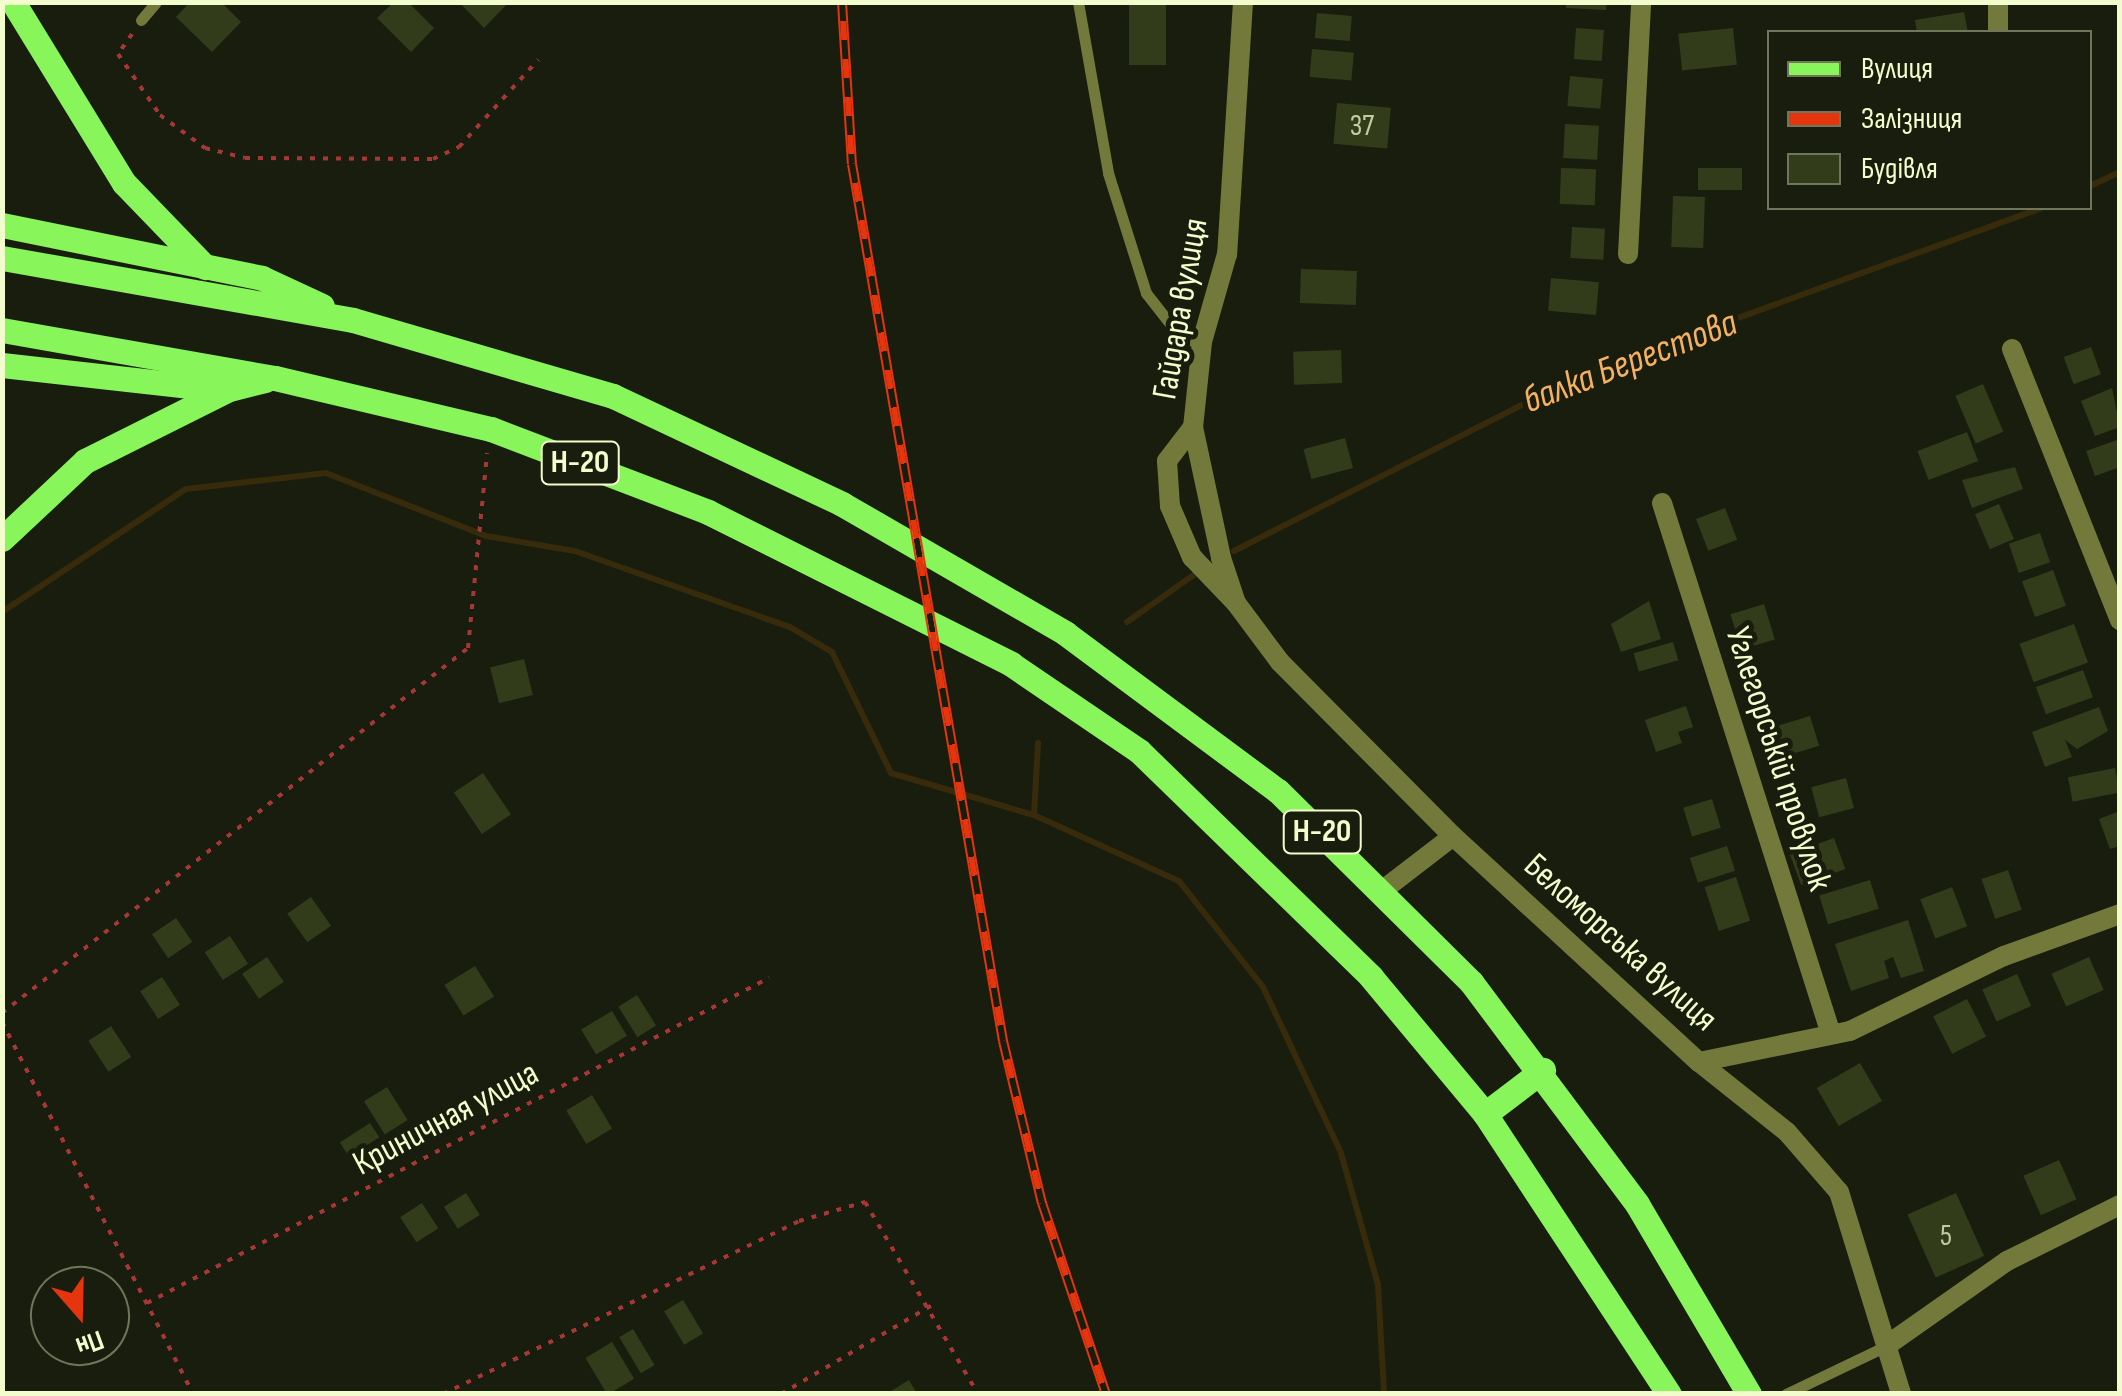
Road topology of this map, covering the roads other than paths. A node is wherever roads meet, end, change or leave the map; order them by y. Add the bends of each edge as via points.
1 (13, 2) edge
2 (156, 2) edge
3 (1078, 2) edge
4 (1243, 2) edge
5 (1641, 2) edge
6 (1998, 2) edge
7 (142, 20) road end
8 (1998, 30) edge
9 (2, 225) edge
10 (1628, 254) dead end
11 (2, 258) edge
12 (209, 270) junction
13 (354, 320) junction
14 (2, 330) edge
15 (1202, 342) junction
16 (2012, 348) dead end
17 (2, 366) edge
18 (275, 378) junction
19 (226, 390) junction
20 (1193, 427) junction
21 (1662, 504) dead end
22 (2, 539) edge
23 (1236, 603) junction
24 (2120, 620) edge
25 (1453, 836) junction
26 (1383, 890) junction
27 (2120, 914) edge
28 (1830, 1034) junction
29 (1698, 1062) junction
30 (1543, 1070) junction
31 (1485, 1114) junction
32 (2120, 1205) edge
33 (1886, 1346) junction
34 (1744, 1385) edge
35 (1669, 1394) edge
36 (1786, 1394) edge
37 (1901, 1394) edge

1 - 12 main road via 124,183
2 - 7 lane
3 - 15 lane via 1108,173 1146,293 1182,339
4 - 15 street, Гайдара вулиця via 1227,254
5 - 10 street
6 - 8 street
9 - 12 main road
11 - 13 main road, Н-20
12 - 13 main road via 262,278
13 - 26 main road, Н-20 via 613,396 842,504 1180,712
14 - 18 main road, Н-20
15 - 20 street, Гайдара вулиця
16 - 24 street
17 - 19 main road
18 - 19 main road
18 - 31 main road, Н-20 via 491,429 708,512 870,588 1088,713 1296,899
19 - 22 main road via 86,461
20 - 23 street, Гайдара вулиця
20 - 23 street via 1167,461 1170,506 1192,556
21 - 28 street, Углегорськiй провулок
23 - 25 street, Гайдара вулиця via 1280,662
25 - 26 street
25 - 29 street, Беломорська вулиця
26 - 30 main road, Н-20
27 - 28 street, Беломорська вулиця
28 - 29 street, Беломорська вулиця
29 - 33 street via 1787,1132 1839,1192
30 - 31 main road
30 - 34 main road, Н-20 via 1662,1242
31 - 35 main road, Н-20
32 - 33 street via 2008,1262
33 - 36 lane
33 - 37 street

